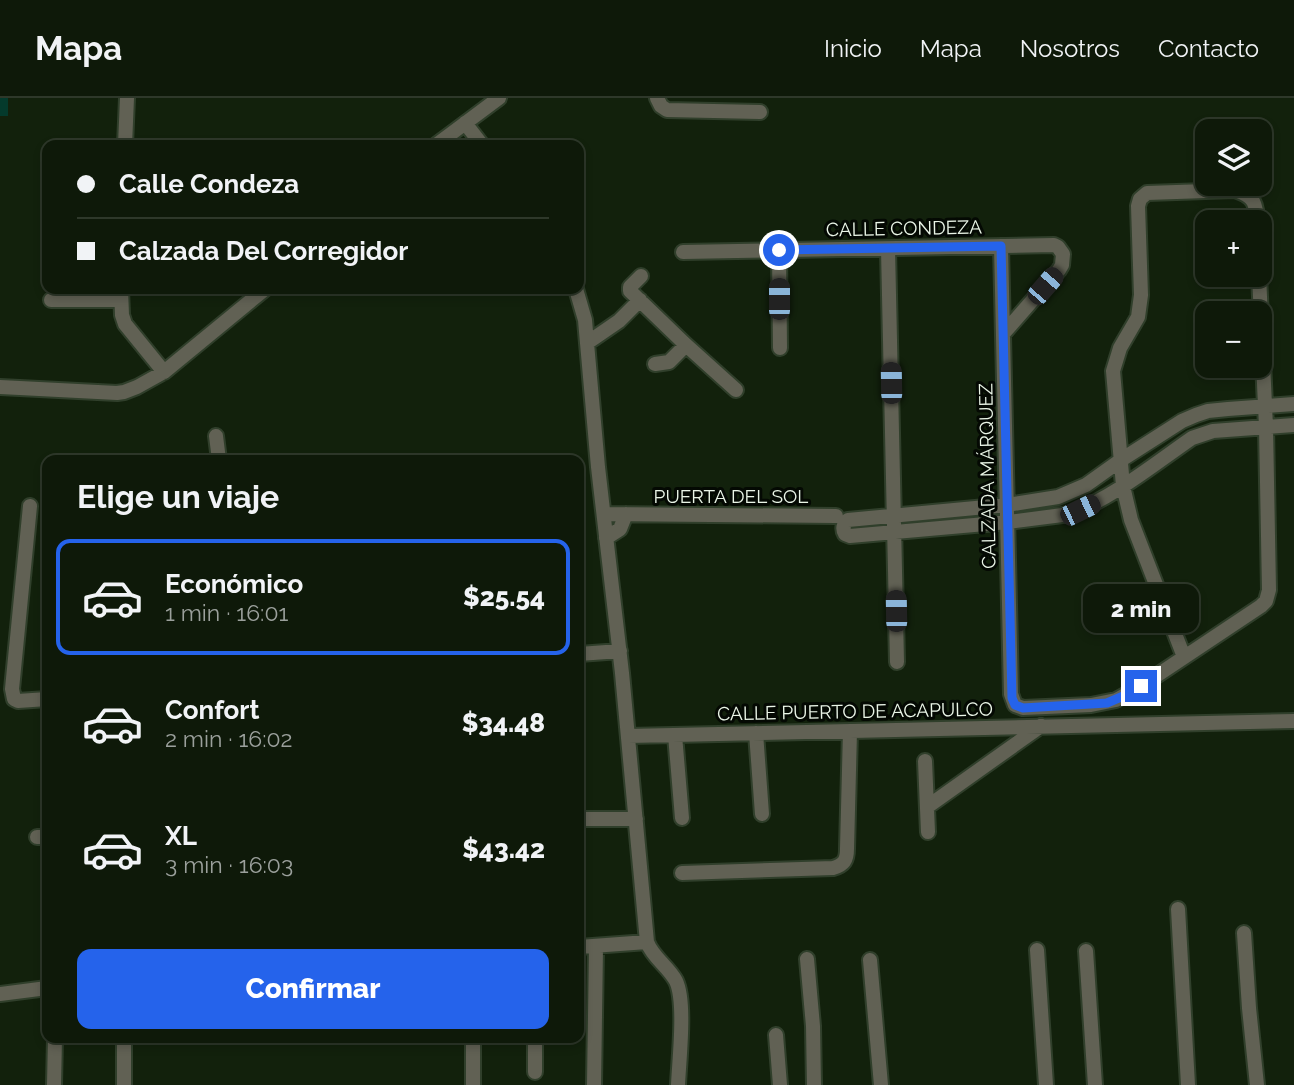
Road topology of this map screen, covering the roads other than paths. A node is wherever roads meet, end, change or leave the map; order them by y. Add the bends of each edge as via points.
1 (127, 98) edge
2 (499, 98) edge
3 (657, 98) edge
4 (760, 112) dead end
5 (465, 123) junction
6 (125, 140) edge
7 (443, 140) edge
8 (478, 140) edge
9 (1256, 210) edge
10 (1001, 246) junction
11 (888, 249) junction
12 (779, 250) junction
13 (683, 252) dead end
14 (641, 276) dead end
15 (1260, 287) edge
16 (259, 294) edge
17 (577, 294) edge
18 (121, 295) edge
19 (51, 300) dead end
20 (640, 300) junction
21 (1003, 334) junction
22 (587, 343) junction
23 (686, 345) junction
24 (780, 348) dead end
25 (655, 364) dead end
26 (164, 372) junction
27 (0, 387) edge
28 (736, 390) dead end
29 (1294, 404) edge
30 (1265, 405) junction
31 (1294, 425) edge
32 (1266, 427) junction
33 (216, 436) dead end
34 (218, 455) edge
35 (1121, 460) junction
36 (1123, 486) junction
37 (1007, 505) junction
38 (30, 506) dead end
39 (604, 514) junction
40 (626, 514) junction
41 (836, 516) dead end
42 (894, 517) junction
43 (1007, 522) junction
44 (895, 533) junction
45 (606, 538) junction
46 (620, 651) junction
47 (584, 654) edge
48 (1184, 657) junction
49 (897, 662) dead end
50 (42, 699) edge
51 (1294, 721) edge
52 (1041, 726) junction
53 (844, 731) junction
54 (756, 733) junction
55 (676, 734) junction
56 (628, 736) junction
57 (925, 761) dead end
58 (927, 807) junction
59 (762, 814) dead end
60 (682, 818) dead end
61 (584, 819) edge
62 (636, 819) junction
63 (928, 832) dead end
64 (682, 873) dead end
65 (1178, 909) dead end
66 (1244, 933) dead end
67 (647, 942) junction
68 (584, 947) edge
69 (596, 947) junction
70 (1037, 950) dead end
71 (1086, 951) dead end
72 (807, 959) dead end
73 (870, 960) dead end
74 (42, 989) edge
75 (0, 994) edge
76 (776, 1035) dead end
77 (55, 1043) edge
78 (124, 1043) edge
79 (473, 1043) edge
80 (535, 1043) edge
81 (535, 1072) dead end
82 (54, 1085) edge
83 (124, 1085) edge
84 (473, 1085) edge
85 (594, 1085) edge
86 (678, 1085) edge
87 (780, 1085) edge
88 (814, 1085) edge
89 (881, 1085) edge
90 (1046, 1085) edge
91 (1095, 1085) edge
92 (1188, 1085) edge
93 (1257, 1085) edge

1 - 6 street
2 - 5 street
3 - 4 street via 667,110
5 - 7 street
5 - 8 street
9 - 35 street via 1254,202 1235,190 1147,193 1140,199 1140,309 1119,348 1113,371
10 - 11 street, CALLE CONDEZA
10 - 21 street, CALZADA MÁRQUEZ
10 - 21 street, CALLE CONDEZA via 1054,245 1063,254 1059,270
11 - 12 street, CALLE CONDEZA
11 - 42 street
12 - 13 street, CALLE CONDEZA
12 - 24 street
14 - 20 street via 630,290
15 - 30 street
16 - 26 street
17 - 22 street
18 - 19 street
18 - 26 street via 125,324
20 - 22 street
20 - 23 street
21 - 37 street, CALZADA MÁRQUEZ
22 - 39 street
23 - 25 street via 669,362
23 - 28 street
26 - 27 street via 124,392
29 - 30 street
30 - 32 street
30 - 35 street via 1196,415
31 - 32 street
32 - 36 street via 1204,433
32 - 48 street via 1268,596 1261,606
33 - 34 street
35 - 36 street
35 - 37 street via 1072,492
36 - 43 street via 1070,514
36 - 48 street via 1131,520
37 - 42 street
37 - 43 street, CALZADA MÁRQUEZ
38 - 50 street via 12,690 18,701
39 - 40 street, PUERTA DEL SOL
39 - 45 street
40 - 41 street, PUERTA DEL SOL
40 - 45 street, PUERTA DEL SOL via 620,529
42 - 44 street
42 - 44 street via 848,520 843,527 847,536
43 - 44 street
43 - 48 street, CALZADA MÁRQUEZ via 1011,694 1015,705 1027,709 1107,703
44 - 49 street
45 - 46 street
46 - 47 street
46 - 56 street
51 - 52 street, CALLE PUERTO DE ACAPULCO
52 - 53 street, CALLE PUERTO DE ACAPULCO
52 - 58 street
53 - 54 street, CALLE PUERTO DE ACAPULCO
53 - 64 street via 850,747 848,849 843,864
54 - 55 street, CALLE PUERTO DE ACAPULCO
54 - 59 street
55 - 56 street, CALLE PUERTO DE ACAPULCO
55 - 60 street
56 - 62 street
57 - 58 street
58 - 63 street
61 - 62 street
62 - 67 street
65 - 92 street
66 - 93 street
67 - 69 street
67 - 86 street via 680,993
68 - 69 street
69 - 85 street
70 - 90 street
71 - 91 street
72 - 88 street
73 - 89 street
74 - 75 street
76 - 87 street
77 - 82 street
78 - 83 street
79 - 84 street
80 - 81 street

